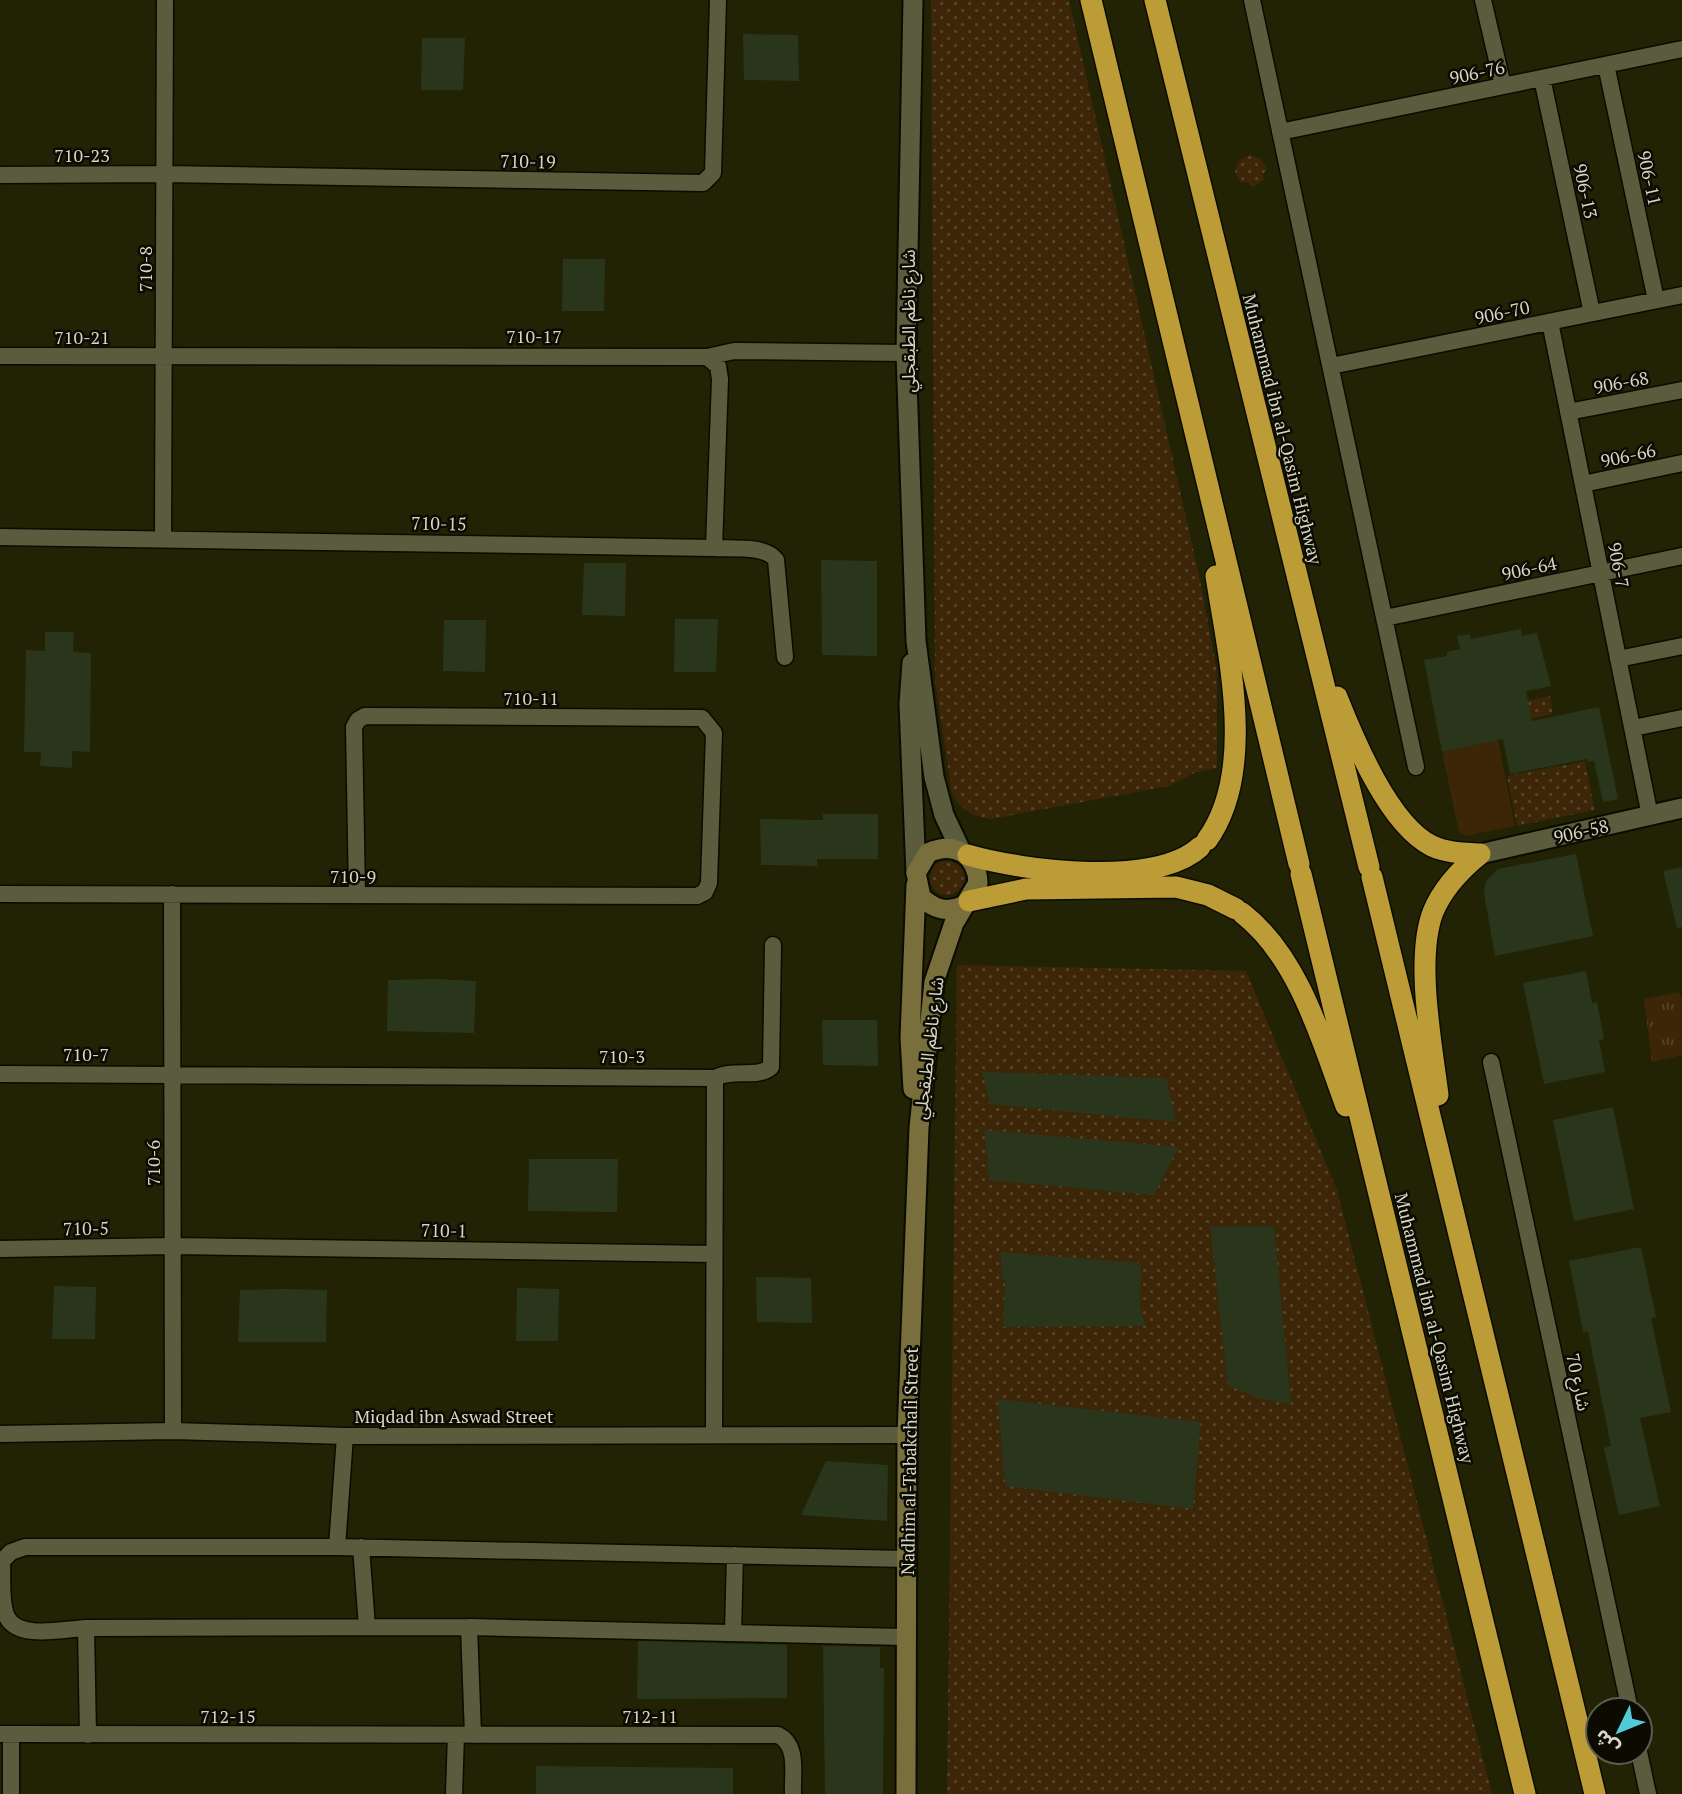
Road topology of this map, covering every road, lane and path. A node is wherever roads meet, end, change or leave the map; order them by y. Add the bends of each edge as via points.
1 (166, 0) edge
2 (718, 0) edge
3 (913, 0) edge
4 (1091, 0) edge
5 (1155, 0) edge
6 (1252, 0) edge
7 (1483, 0) edge
8 (1682, 49) edge
9 (1606, 65) junction
10 (1542, 78) junction
11 (1503, 86) junction
12 (1280, 132) junction
13 (165, 174) junction
14 (0, 175) edge
15 (1682, 295) edge
16 (1656, 300) junction
17 (1592, 313) junction
18 (1550, 322) junction
19 (906, 353) junction
20 (164, 355) junction
21 (0, 356) edge
22 (707, 357) junction
23 (1331, 366) junction
24 (1682, 390) edge
25 (1568, 412) junction
26 (1196, 439) junction
27 (1682, 463) edge
28 (1583, 484) junction
29 (0, 537) edge
30 (163, 538) junction
31 (714, 548) junction
32 (1682, 556) edge
33 (1601, 572) junction
34 (1304, 609) junction
35 (1385, 618) junction
36 (916, 641) junction
37 (1682, 646) edge
38 (785, 657) dead end
39 (1618, 659) junction
40 (1682, 718) edge
41 (1633, 728) junction
42 (1416, 767) dead end
43 (1682, 808) edge
44 (1650, 816) junction
45 (965, 853) junction
46 (1480, 854) junction
47 (916, 879) junction
48 (705, 892) joint
49 (0, 894) edge
50 (172, 894) junction
51 (357, 895) junction
52 (967, 903) junction
53 (773, 945) dead end
54 (1491, 1062) dead end
55 (173, 1073) junction
56 (0, 1074) edge
57 (715, 1078) junction
58 (919, 1128) junction
59 (1449, 1189) junction
60 (1381, 1202) junction
61 (173, 1246) junction
62 (0, 1249) edge
63 (715, 1254) junction
64 (173, 1431) junction
65 (0, 1434) edge
66 (714, 1434) junction
67 (908, 1435) junction
68 (345, 1436) junction
69 (337, 1547) junction
70 (361, 1547) junction
71 (735, 1555) junction
72 (907, 1559) junction
73 (367, 1627) junction
74 (469, 1627) junction
75 (86, 1628) junction
76 (733, 1633) junction
77 (905, 1637) junction
78 (1627, 1696) edge
79 (6, 1734) edge
80 (88, 1735) junction
81 (456, 1735) junction
82 (473, 1735) junction
83 (1642, 1766) edge
84 (11, 1794) edge
85 (454, 1794) edge
86 (793, 1794) edge
87 (906, 1794) edge
88 (1525, 1794) edge
89 (1595, 1794) edge
90 (1648, 1794) edge

1 - 13 street, 710-8
2 - 13 street, 710-19 via 713,173 704,183
3 - 19 street, شارع ناظم الطبقجلي
4 - 26 highway, Muhammad ibn al-Qasim Highway
5 - 34 highway, Muhammad ibn al-Qasim Highway
6 - 12 street
7 - 11 street
8 - 9 street, 906-76
9 - 10 street, 906-76
9 - 16 street, 906-11
10 - 11 street, 906-76
10 - 17 street, 906-13
11 - 12 street, 906-76
12 - 23 street
13 - 14 street, 710-23
13 - 20 street, 710-8
15 - 16 street, 906-70
16 - 17 street, 906-70
17 - 18 street, 906-70
18 - 23 street, 906-70
18 - 25 street, 906-7
19 - 22 street, 710-17 via 734,351
19 - 36 street, شارع ناظم الطبقجلي
20 - 21 street, 710-21
20 - 22 street, 710-17
20 - 30 street, 710-8
22 - 31 street via 718,366 720,379
23 - 35 street
24 - 25 street, 906-68
25 - 28 street, 906-7
26 - 45 highway via 1234,699 1226,807 1204,843 1178,862 1147,870 1048,870
26 - 60 highway, Muhammad ibn al-Qasim Highway
27 - 28 street, 906-66
28 - 33 street, 906-7
29 - 30 street, 710-15
30 - 31 street, 710-15
31 - 38 street, 710-15 via 774,557
32 - 33 street, 906-64
33 - 35 street, 906-64
33 - 39 street, 906-7
34 - 46 highway via 1354,737 1403,822 1433,847
34 - 59 highway, Muhammad ibn al-Qasim Highway
35 - 42 street
36 - 45 street via 934,777 944,815
36 - 47 street via 909,704
37 - 39 street
39 - 41 street, 906-7
40 - 41 street
41 - 44 street, 906-7
43 - 44 street, 906-58
44 - 46 street, 906-58
45 - 47 main road via 939,848 928,853
45 - 52 main road via 974,863 978,883
46 - 59 highway via 1459,871 1441,897 1429,927 1427,1008
47 - 52 main road via 921,897 941,910
47 - 58 main road, شارع ناظم الطبقجلي via 910,1038
48 - 51 street, 710-9 via 697,896
48 - 51 street, 710-11 via 714,733 702,718 365,716 354,727
49 - 50 street, 710-9
50 - 51 street, 710-9
50 - 55 street, 710-6
52 - 58 main road, شارع ناظم الطبقجلي via 946,942 934,982
52 - 60 highway via 1026,889 1176,887 1208,895 1239,911 1272,943 1309,1012
53 - 57 street, 710-3 via 771,1067 761,1073 730,1072
54 - 78 street, شارع 70
55 - 56 street, 710-7
55 - 57 street, 710-3
55 - 61 street, 710-6
57 - 63 street
58 - 67 main road, Nadhim al-Tabakchali Street
59 - 89 highway, Muhammad ibn al-Qasim Highway
60 - 88 highway, Muhammad ibn al-Qasim Highway
61 - 62 street, 710-5
61 - 63 street, 710-1
61 - 64 street, 710-6
63 - 66 street
64 - 65 street, Miqdad ibn Aswad Street
64 - 68 street, Miqdad ibn Aswad Street
66 - 67 street, Miqdad ibn Aswad Street
66 - 68 street, Miqdad ibn Aswad Street
67 - 72 main road, Nadhim al-Tabakchali Street
68 - 69 street
69 - 70 street
69 - 75 street via 25,1547 10,1552 2,1561 5,1615 13,1625 23,1630
70 - 71 street
70 - 73 street
71 - 72 street
71 - 76 street
72 - 77 main road, Nadhim al-Tabakchali Street
73 - 74 street
73 - 75 street
74 - 76 street
74 - 82 street
75 - 80 street
76 - 77 street
77 - 87 main road, Nadhim al-Tabakchali Street
79 - 80 street, 712-15
79 - 84 street
80 - 81 street, 712-15
81 - 82 street, 712-11
81 - 85 street
82 - 86 street, 712-11 via 778,1735 792,1748
83 - 90 street

